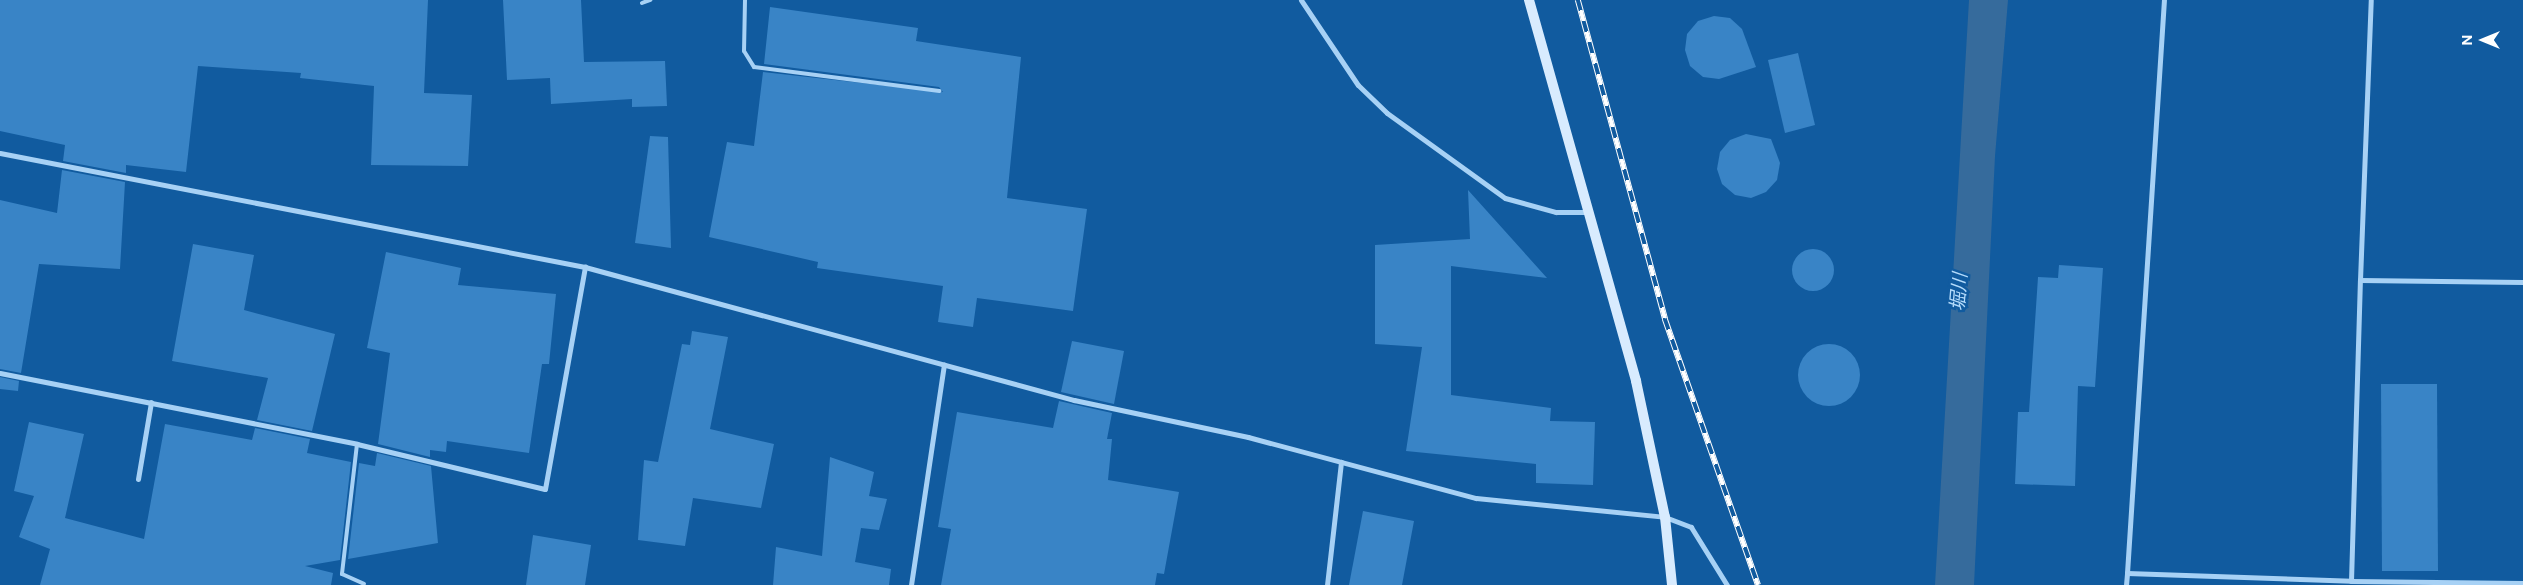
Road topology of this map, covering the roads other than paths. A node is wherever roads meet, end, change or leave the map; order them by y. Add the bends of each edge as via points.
1 (650, 0) edge
2 (745, 0) edge
3 (1301, 0) edge
4 (1529, 0) edge
5 (2164, 0) edge
6 (2371, 0) edge
7 (642, 3) dead end
8 (939, 91) dead end
9 (0, 152) edge
10 (1588, 212) junction
11 (585, 267) junction
12 (2360, 280) junction
13 (2523, 282) edge
14 (944, 364) junction
15 (0, 373) edge
16 (151, 402) junction
17 (357, 444) junction
18 (1341, 462) junction
19 (138, 479) dead end
20 (1665, 517) junction
21 (2127, 573) junction
22 (2351, 581) junction
23 (2523, 583) edge
24 (364, 584) edge
25 (911, 585) edge
26 (1327, 585) edge
27 (1672, 585) edge
28 (1727, 585) edge
29 (2126, 585) edge

1 - 7 lane
2 - 8 lane via 744,51 754,67
3 - 10 street via 1358,85 1387,113 1505,198 1556,212
4 - 10 street
5 - 21 street
6 - 12 street
9 - 11 street
10 - 20 street via 1636,381
11 - 14 street
11 - 17 street via 545,489
12 - 13 street
12 - 22 street
14 - 18 street via 1074,400
14 - 25 street
15 - 16 street
16 - 17 street
16 - 19 street
17 - 24 lane via 342,574
18 - 20 street via 1476,498
18 - 26 street
20 - 27 street
20 - 28 street via 1691,527
21 - 22 street
21 - 29 street
22 - 23 street

